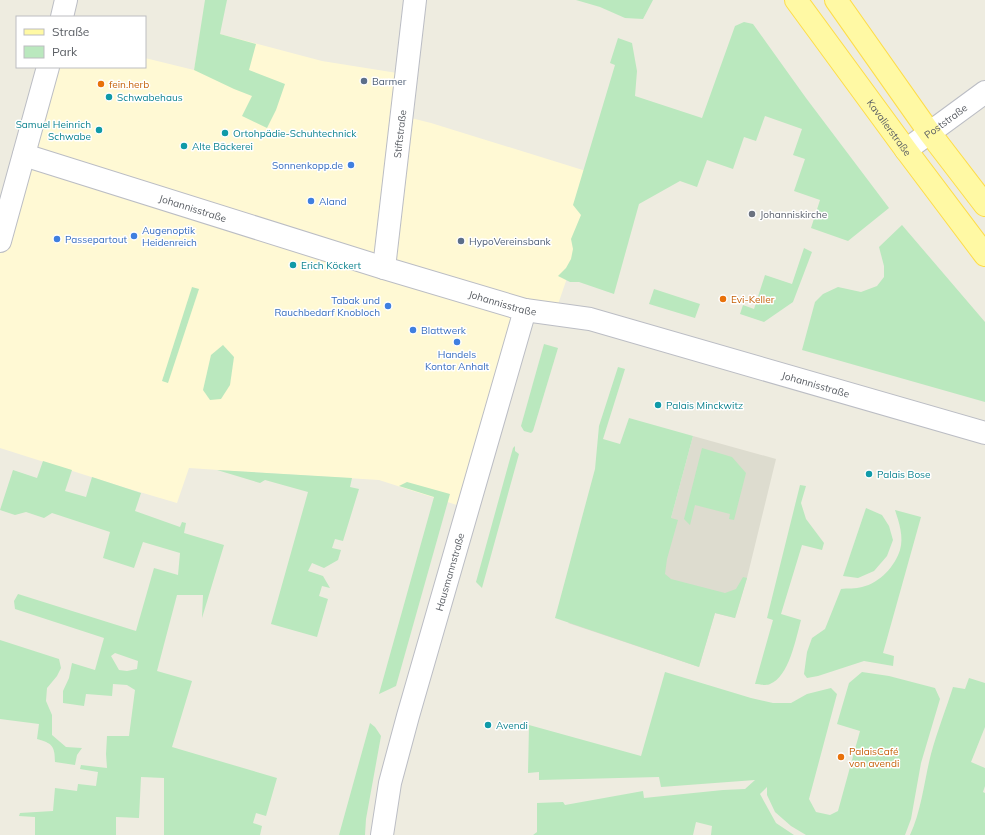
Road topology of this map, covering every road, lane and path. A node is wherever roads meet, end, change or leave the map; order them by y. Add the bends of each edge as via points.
1 (66, 0) edge
2 (415, 0) edge
3 (796, 0) edge
4 (836, 0) edge
5 (62, 16) edge
6 (48, 68) edge
7 (985, 92) edge
8 (929, 132) junction
9 (906, 150) junction
10 (24, 154) junction
11 (985, 205) edge
12 (3, 217) edge
13 (0, 240) edge
14 (985, 255) edge
15 (384, 268) junction
16 (525, 310) junction
17 (985, 433) edge
18 (382, 835) edge

1 - 5 street
2 - 15 street, Stiftstraße
3 - 9 main road, Kavalierstraße
4 - 8 main road
6 - 10 street
7 - 8 street, Poststraße
8 - 9 street, Poststraße
8 - 11 main road
9 - 14 main road, Kavalierstraße
10 - 12 street
10 - 15 street, Johannisstraße
12 - 13 street
15 - 16 street, Johannisstraße
16 - 17 street, Johannisstraße via 590,319
16 - 18 street, Hausmannstraße via 408,716 390,783

